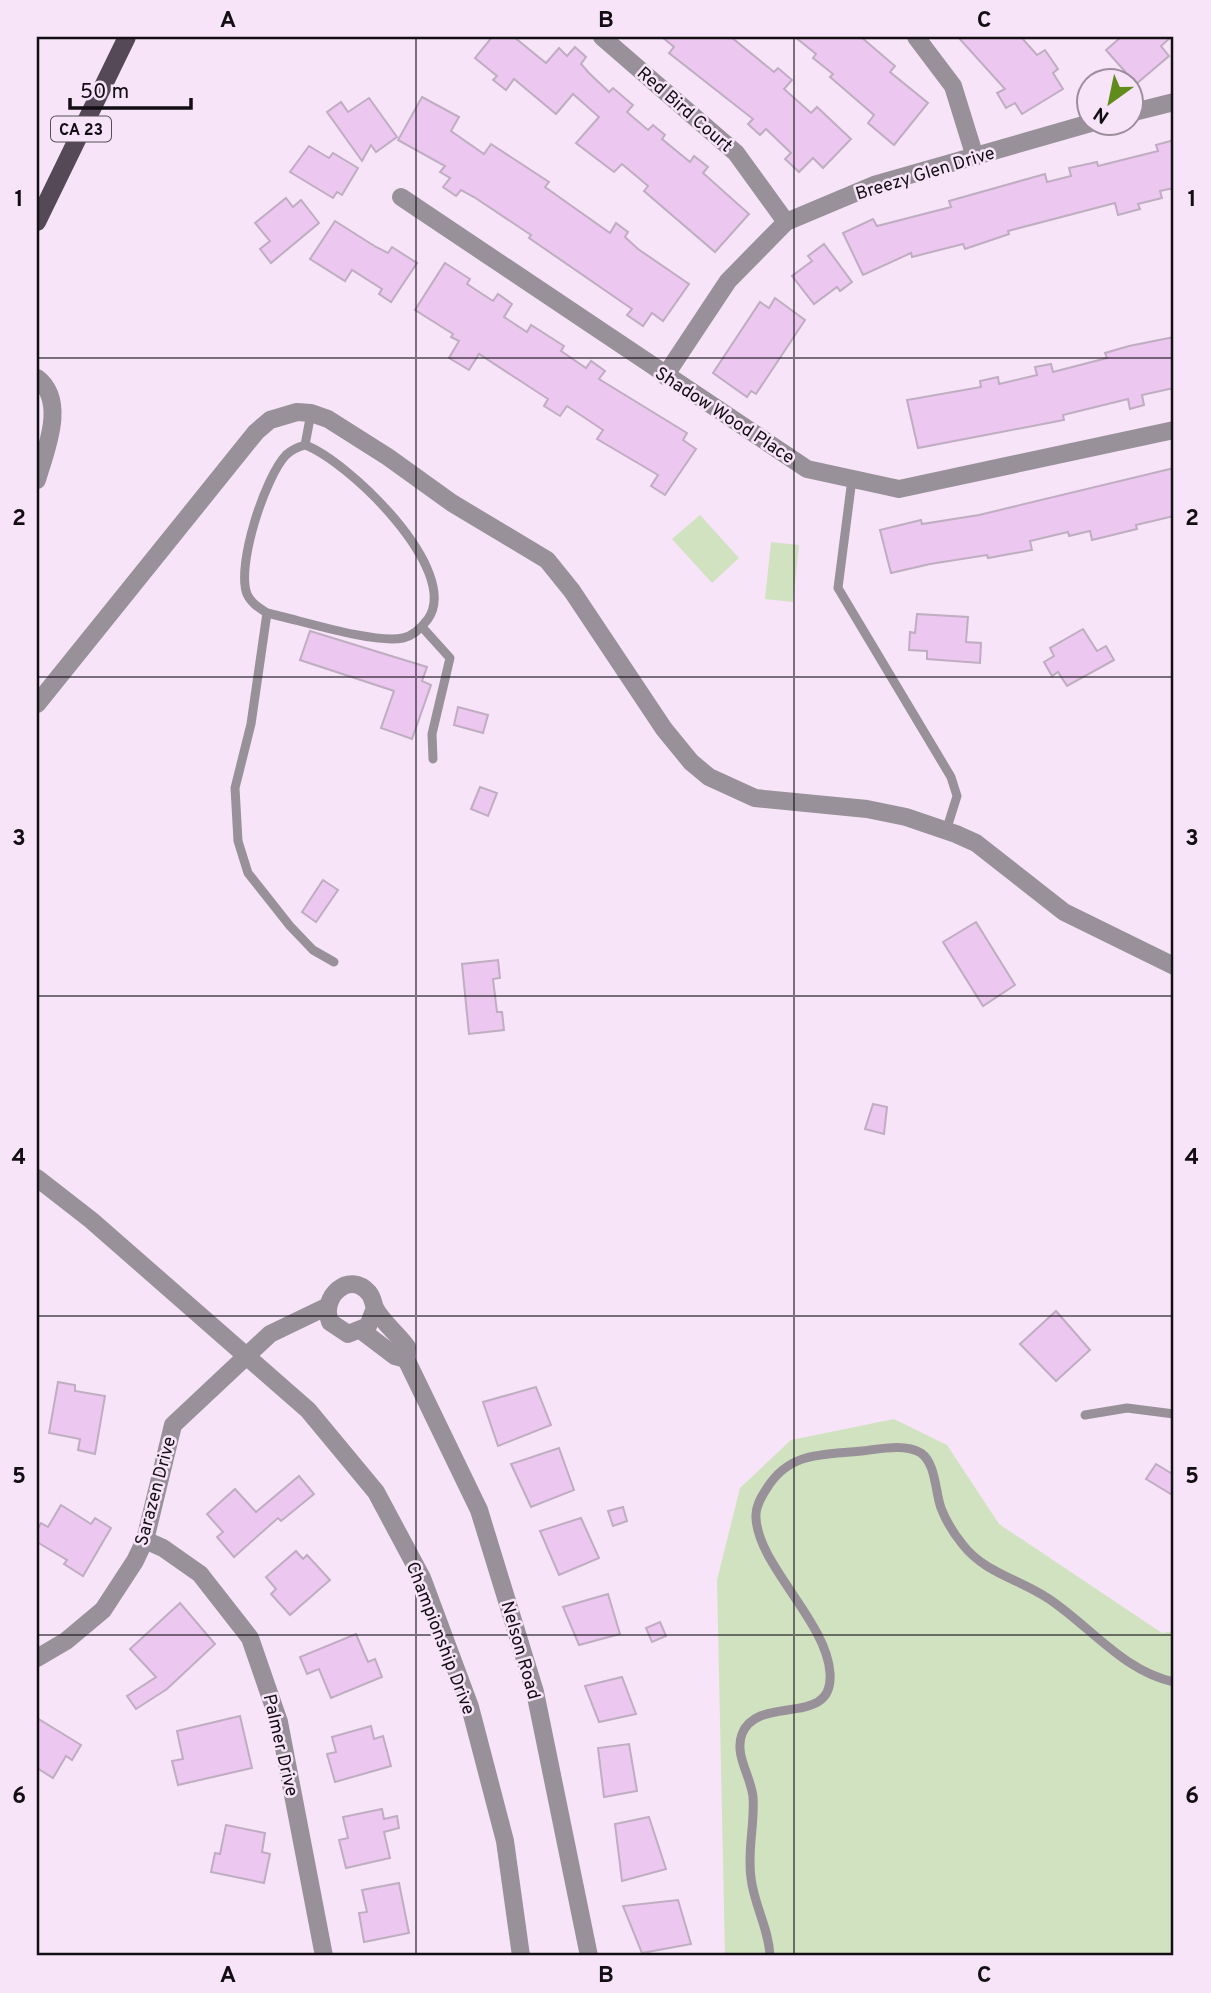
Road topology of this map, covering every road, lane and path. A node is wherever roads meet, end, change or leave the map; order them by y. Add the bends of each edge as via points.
1 (127, 37) edge
2 (602, 37) edge
3 (916, 37) edge
4 (1174, 102) edge
5 (1144, 110) edge
6 (1074, 128) edge
7 (975, 157) junction
8 (401, 197) dead end
9 (37, 222) edge
10 (786, 222) junction
11 (664, 376) junction
12 (37, 378) edge
13 (311, 412) junction
14 (1174, 430) edge
15 (305, 445) junction
16 (852, 479) junction
17 (37, 480) edge
18 (267, 613) junction
19 (422, 627) junction
20 (37, 704) edge
21 (433, 759) dead end
22 (946, 831) junction
23 (334, 962) dead end
24 (1174, 967) edge
25 (37, 1178) edge
26 (326, 1307) junction
27 (375, 1308) junction
28 (362, 1331) junction
29 (248, 1354) junction
30 (406, 1359) junction
31 (1174, 1414) edge
32 (1085, 1415) dead end
33 (145, 1540) junction
34 (37, 1658) edge
35 (1174, 1682) edge
36 (324, 1956) edge
37 (521, 1956) edge
38 (590, 1956) edge
39 (771, 1956) edge

1 - 9 main road, CA 23
2 - 10 street, Red Bird Court via 736,153
3 - 7 street via 953,86
4 - 5 street
6 - 7 street, Breezy Glen Drive
7 - 10 street, Breezy Glen Drive via 874,185
8 - 11 street, Shadow Wood Place
10 - 11 street, Breezy Glen Drive via 728,281
11 - 16 street, Shadow Wood Place via 807,469
12 - 17 street via 49,387 54,409
13 - 15 lane
13 - 20 street via 279,416 256,432
13 - 22 street via 547,560 664,729 709,777 755,798 867,809
14 - 16 street, Shadow Wood Place via 899,489
15 - 18 lane via 285,456 258,510 244,582 254,604
15 - 19 lane via 334,460 373,495 426,562 435,595 433,612
16 - 22 lane via 838,588 951,777 957,796
18 - 19 lane via 385,639 406,638
18 - 23 lane via 251,724 235,788 238,841 248,873 273,905 313,950
19 - 21 lane via 450,658 432,734
22 - 24 street via 976,843 1064,912
25 - 29 street, Championship Drive
26 - 27 street, Nelson Road via 333,1292 356,1285 369,1293
26 - 28 street via 334,1327 348,1334
26 - 29 street, Nelson Road via 285,1324
27 - 28 street via 372,1321
27 - 30 street, Nelson Road via 407,1347
28 - 30 street
29 - 33 street, Sarazen Drive via 173,1424
29 - 37 street, Championship Drive via 346,1452 376,1492 422,1578 477,1734 505,1841
30 - 38 street, Nelson Road via 479,1510 535,1692
31 - 32 lane via 1127,1408
33 - 34 street, Sarazen Drive via 103,1610
33 - 36 street, Palmer Drive via 200,1574 250,1638 279,1722
35 - 39 lane via 1138,1669 1049,1599 1005,1579 975,1557 945,1518 930,1464 917,1451 886,1448 809,1455 787,1465 760,1498 756,1520 764,1544 824,1647 830,1680 819,1702 760,1716 741,1738 740,1752 753,1796 748,1853 751,1880

